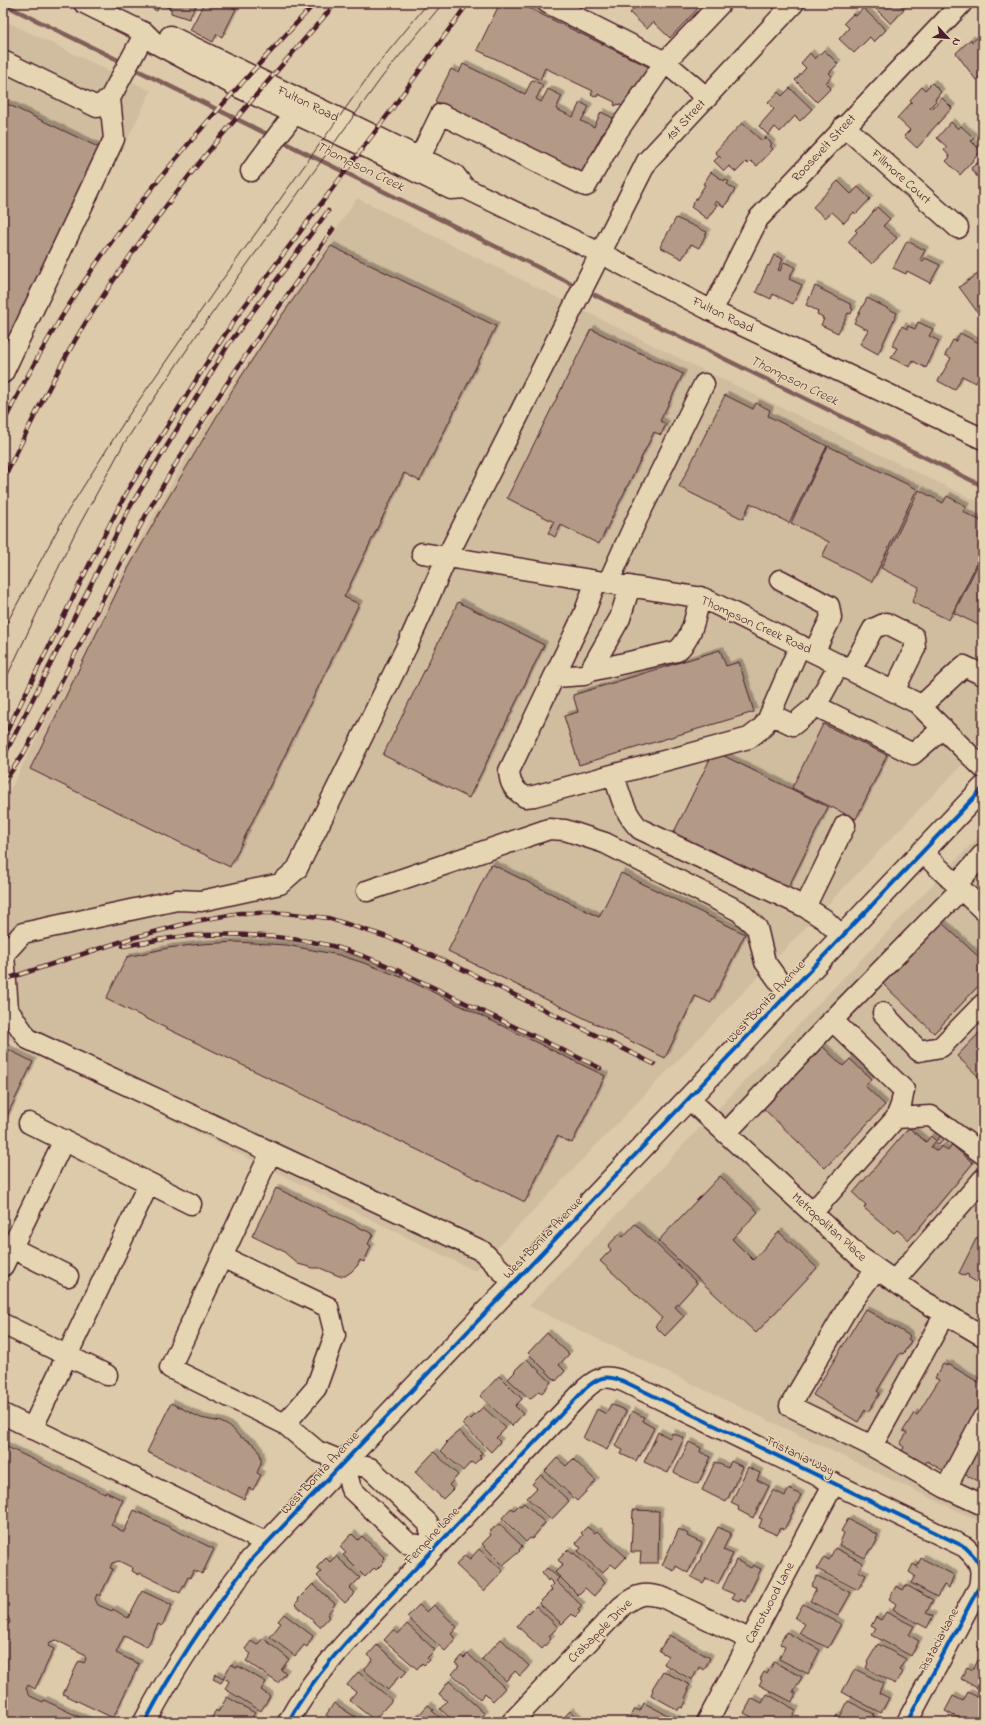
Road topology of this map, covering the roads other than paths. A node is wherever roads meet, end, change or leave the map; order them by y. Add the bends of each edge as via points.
1 (84, 3) edge
2 (548, 3) edge
3 (722, 3) edge
4 (794, 3) edge
5 (962, 3) edge
6 (145, 33) junction
7 (3, 61) edge
8 (665, 62) junction
9 (110, 98) junction
10 (707, 98) junction
11 (291, 118) junction
12 (844, 126) junction
13 (420, 157) junction
14 (251, 171) dead end
15 (465, 188) junction
16 (958, 228) dead end
17 (602, 254) junction
18 (712, 311) junction
19 (3, 372) edge
20 (704, 384) dead end
21 (983, 439) edge
22 (422, 553) dead end
23 (447, 557) junction
24 (780, 580) dead end
25 (602, 582) junction
26 (630, 586) junction
27 (700, 597) junction
28 (807, 648) junction
29 (845, 667) junction
30 (590, 671) junction
31 (983, 675) edge
32 (554, 677) junction
33 (894, 691) junction
34 (816, 706) junction
35 (921, 706) junction
36 (770, 714) junction
37 (943, 728) junction
38 (983, 768) edge
39 (614, 775) junction
40 (983, 788) edge
41 (845, 825) dead end
42 (922, 852) junction
43 (983, 854) edge
44 (959, 887) junction
45 (367, 891) dead end
46 (804, 907) junction
47 (983, 910) edge
48 (842, 936) junction
49 (788, 994) junction
50 (983, 1004) edge
51 (883, 1013) dead end
52 (832, 1020) junction
53 (689, 1099) junction
54 (896, 1118) junction
55 (29, 1122) dead end
56 (726, 1133) junction
57 (64, 1140) junction
58 (271, 1152) junction
59 (983, 1154) edge
60 (983, 1179) edge
61 (149, 1183) junction
62 (191, 1204) dead end
63 (812, 1212) junction
64 (7, 1257) edge
65 (222, 1257) junction
66 (876, 1268) junction
67 (68, 1276) dead end
68 (894, 1281) junction
69 (514, 1283) junction
70 (945, 1314) junction
71 (3, 1324) edge
72 (983, 1336) edge
73 (67, 1355) junction
74 (107, 1375) dead end
75 (604, 1377) joint
76 (3, 1414) edge
77 (983, 1418) edge
78 (285, 1424) junction
79 (32, 1428) junction
80 (872, 1446) junction
81 (344, 1462) junction
82 (834, 1483) junction
83 (946, 1488) junction
84 (983, 1505) edge
85 (267, 1544) junction
86 (435, 1548) junction
87 (980, 1565) joint
88 (751, 1640) junction
89 (145, 1722) edge
90 (288, 1722) edge
91 (512, 1722) edge
92 (707, 1722) edge
93 (907, 1722) edge

1 - 6 street, Fulton Road
2 - 8 street
3 - 8 street
4 - 10 street, 1st Street
5 - 12 street, Roosevelt Street
6 - 9 street
6 - 11 street, Fulton Road via 155,43
6 - 13 street, Fulton Road via 161,32
7 - 9 street via 97,107
8 - 10 street
8 - 13 street via 615,135 586,186 440,114
9 - 19 street via 114,139
10 - 17 street, 1st Street via 647,162
11 - 14 street
11 - 15 street, Fulton Road via 364,146 451,189
12 - 16 street, Fillmore Court
12 - 18 street, Roosevelt Street via 758,219
13 - 15 street, Fulton Road via 455,175
15 - 17 street, Fulton Road
17 - 18 street, Fulton Road
17 - 23 street, 1st Street
18 - 21 street, Fulton Road
20 - 25 street via 637,519
22 - 23 street, Thompson Creek Road
23 - 25 street, Thompson Creek Road
23 - 58 street, 1st Street via 407,646 297,869 280,884 201,901 177,900 23,933 4,954 8,1010 28,1038
24 - 28 street via 829,606 831,618
25 - 26 street, Thompson Creek Road
25 - 32 street
26 - 27 street, Thompson Creek Road
26 - 30 street via 620,618
27 - 28 street, Thompson Creek Road
27 - 30 street via 692,631 685,644 677,650
28 - 29 street, Thompson Creek Road
28 - 36 street
29 - 33 street, Thompson Creek Road
29 - 33 street via 873,629 886,623 914,637 915,648
29 - 34 street
30 - 32 street via 584,676
31 - 35 street via 964,666
32 - 39 street via 509,770 510,782 525,797
33 - 35 street, Thompson Creek Road
34 - 36 street via 794,725
34 - 37 street via 913,754
35 - 37 street, Thompson Creek Road
36 - 39 street via 762,728 749,738
37 - 38 street, Thompson Creek Road
39 - 46 street via 624,807 633,823 640,829
40 - 42 main road, West Bonita Avenue
41 - 46 street
42 - 44 street
42 - 48 main road, West Bonita Avenue
43 - 44 street
44 - 47 street
44 - 52 street
45 - 49 street via 549,829 564,830 605,843 739,911 757,928 765,962
46 - 48 street via 824,919
48 - 49 main road, West Bonita Avenue
49 - 53 main road, West Bonita Avenue
50 - 51 street via 941,1047 919,1051
52 - 54 street via 904,1090
52 - 56 street
53 - 56 street, Metropolitan Place
53 - 69 main road, West Bonita Avenue
54 - 59 street via 930,1116
54 - 63 street
55 - 57 street
56 - 63 street, Metropolitan Place
57 - 61 street
57 - 64 street
58 - 65 street
58 - 69 street, 1st Street via 482,1251
60 - 68 street
61 - 62 street
61 - 73 street
63 - 66 street, Metropolitan Place via 860,1257
64 - 67 street
65 - 78 street via 328,1307 336,1335 316,1388
65 - 78 street via 170,1368
66 - 68 street, Metropolitan Place
66 - 80 street via 848,1307 790,1406
68 - 70 street, Metropolitan Place
69 - 81 main road, West Bonita Avenue
70 - 72 street, Metropolitan Place
70 - 80 street
71 - 73 street
73 - 74 street
73 - 79 street
75 - 82 street, Tristania Way via 623,1381
75 - 86 street, Fernpine Lane via 586,1388
76 - 79 street
77 - 83 street
78 - 81 street via 317,1451
79 - 85 street
80 - 83 street
81 - 85 main road, West Bonita Avenue
81 - 86 street via 370,1468 415,1510 428,1523
81 - 86 street via 351,1489 409,1544
82 - 87 street, Tristania Way via 965,1547
82 - 88 street, Carrotwood Lane
83 - 84 street
85 - 89 main road, West Bonita Avenue via 250,1560 214,1608 180,1658
86 - 90 street, Fernpine Lane via 330,1661
87 - 93 street, Pistacia Lane via 979,1587
88 - 91 street, Crabapple Drive via 664,1598 651,1594 633,1597
88 - 92 street, Carrotwood Lane

